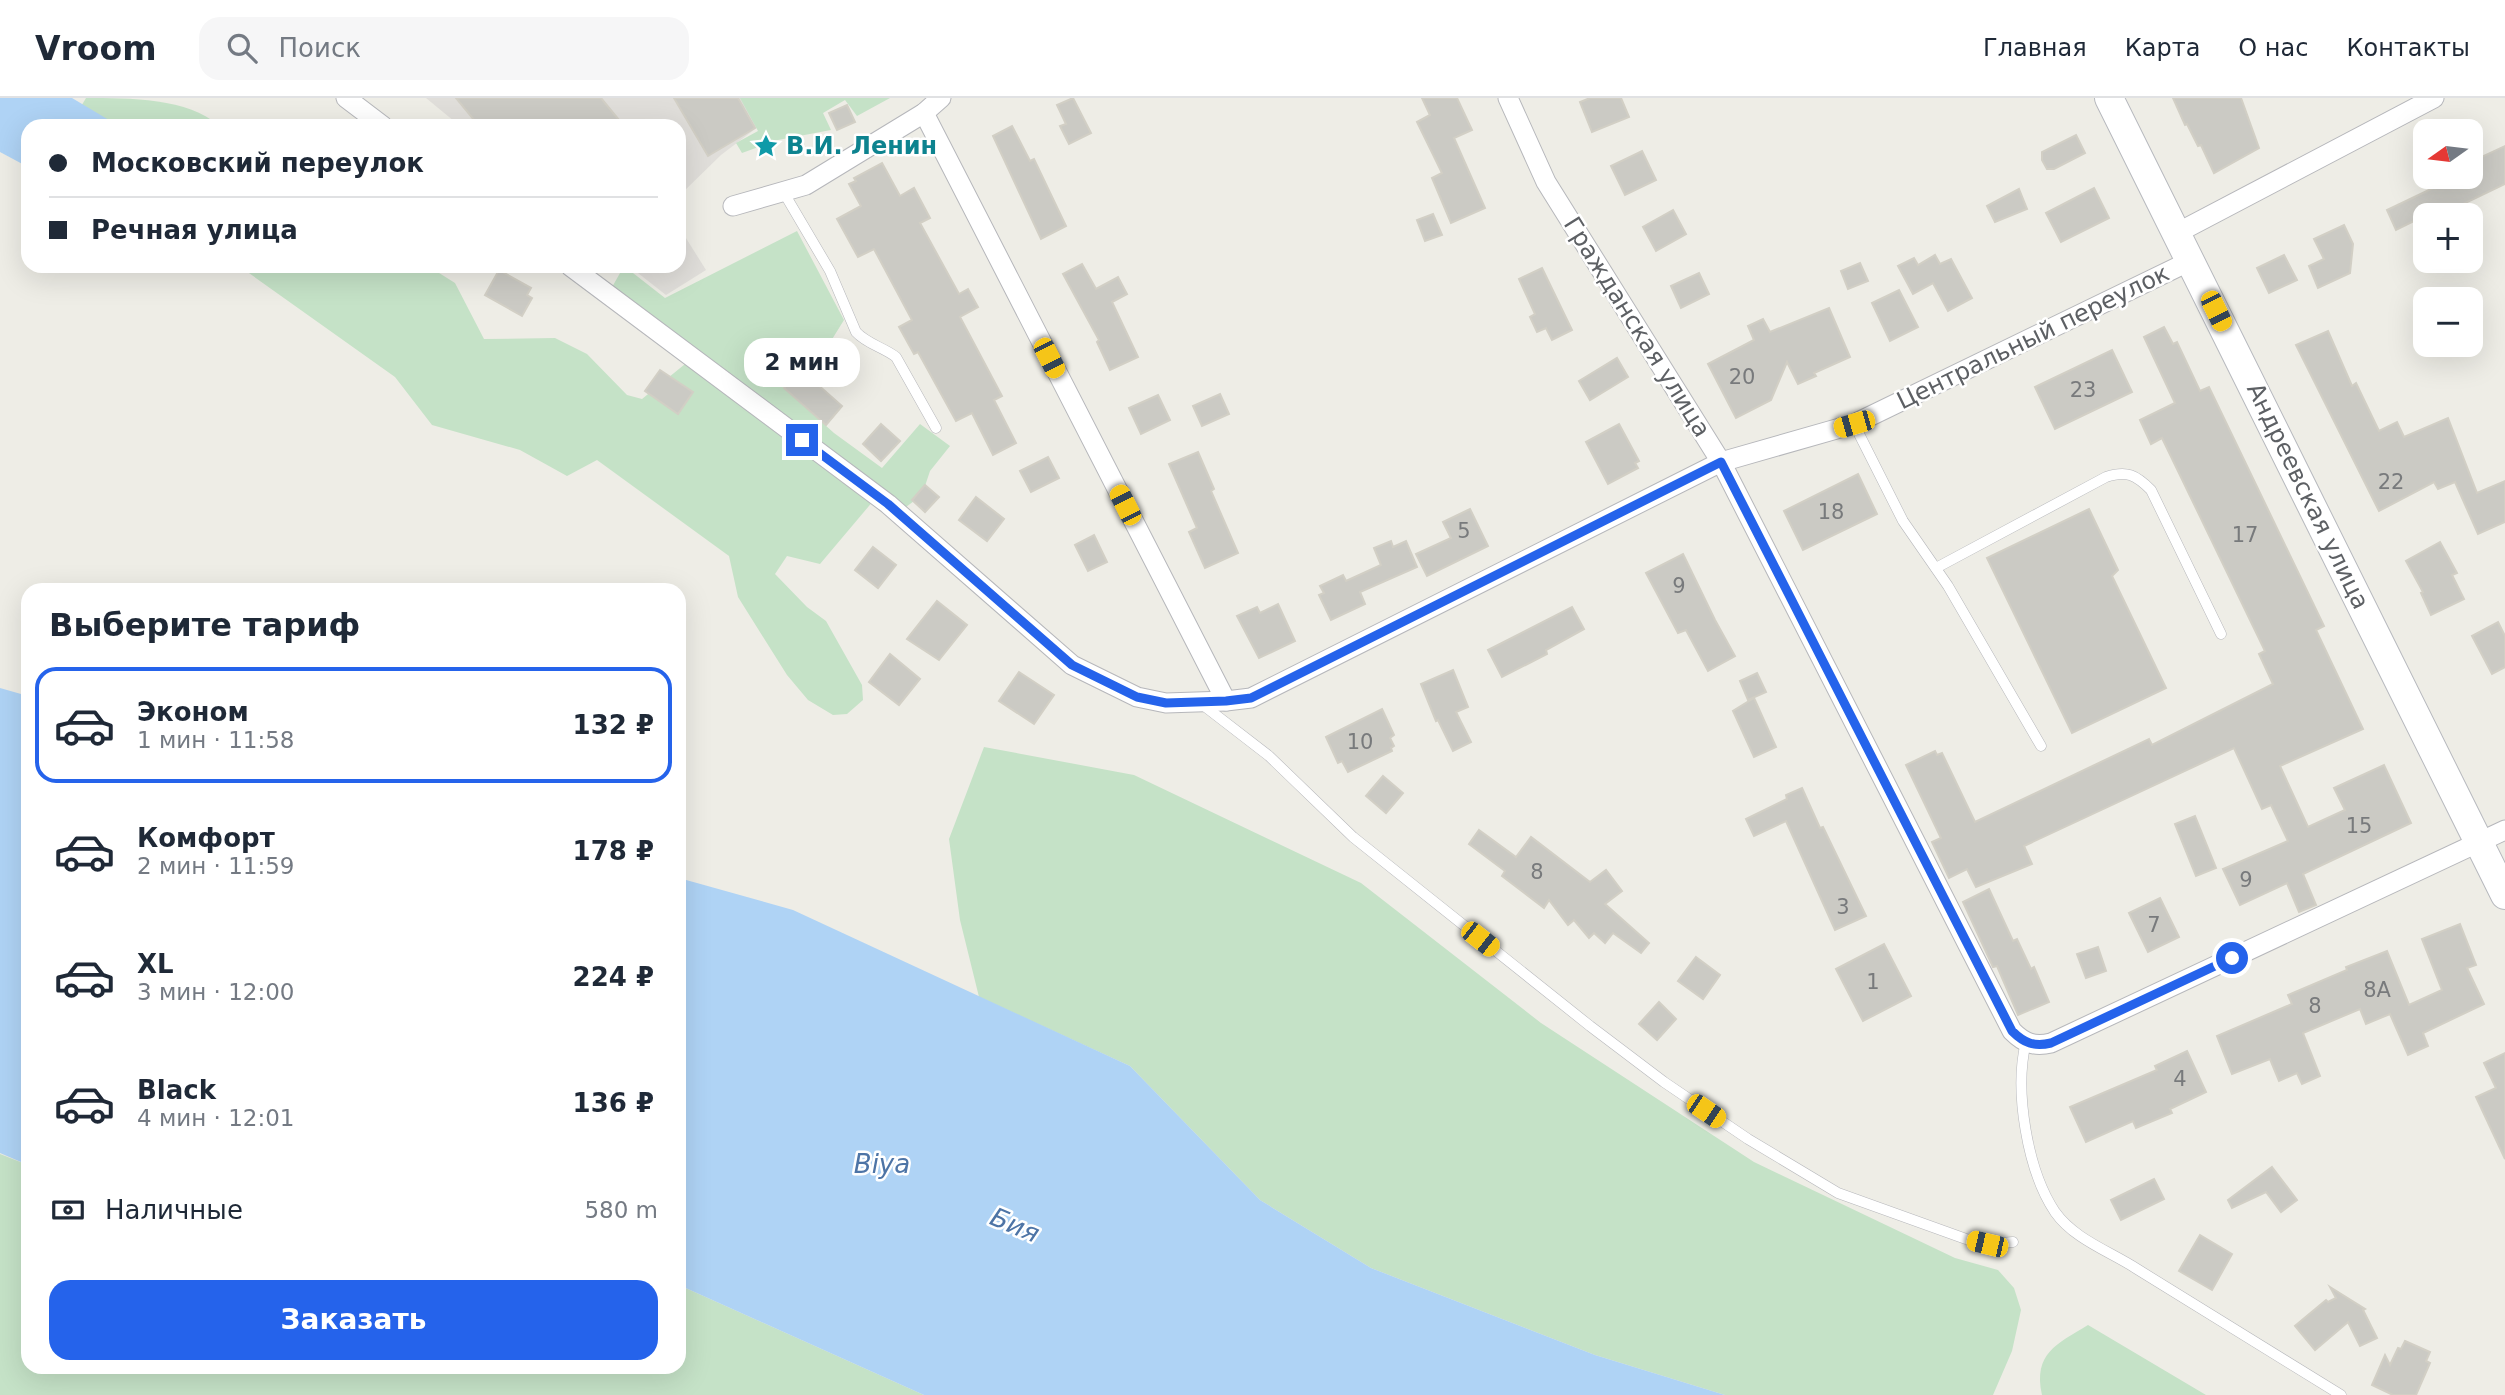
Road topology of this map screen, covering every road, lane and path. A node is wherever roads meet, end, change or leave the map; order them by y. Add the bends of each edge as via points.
1 (346, 98) edge
2 (941, 98) edge
3 (1508, 98) edge
4 (2109, 98) edge
5 (2434, 98) edge
6 (924, 113) junction
7 (374, 119) edge
8 (784, 193) junction
9 (733, 206) dead end
10 (2177, 233) junction
11 (2190, 261) junction
12 (579, 273) edge
13 (1854, 424) junction
14 (936, 428) dead end
15 (1721, 462) junction
16 (1936, 568) junction
17 (2221, 634) dead end
18 (1226, 701) junction
19 (1199, 702) junction
20 (2041, 746) dead end
21 (2505, 830) edge
22 (2479, 843) junction
23 (2505, 895) edge
24 (2023, 1040) junction
25 (2013, 1242) dead end
26 (2341, 1395) edge

1 - 7 street
2 - 6 street
3 - 15 street, Гражданская улица via 1546,182
4 - 10 street, Андреевская улица
5 - 10 street, Центральный переулок
6 - 8 street via 806,185
6 - 18 street
8 - 9 street
8 - 14 lane via 830,271 856,332 895,357
10 - 11 street, Андреевская улица
11 - 13 street, Центральный переулок
11 - 22 street, Андреевская улица
12 - 19 street, Центральный переулок via 888,504 1072,665 1137,697 1166,703
13 - 15 street, Центральный переулок
13 - 16 lane via 1903,520
15 - 18 street, Центральный переулок via 1251,698
15 - 24 street, Гражданская улица via 2012,1031
16 - 17 lane via 2106,477 2131,475 2151,491
16 - 20 lane
18 - 19 street, Центральный переулок
19 - 25 lane via 1269,756 1353,837 1590,1026 1748,1139 1838,1193 1966,1239 1987,1244
21 - 22 street
22 - 23 street, Андреевская улица
22 - 24 street via 2051,1043 2040,1046
24 - 26 lane via 2021,1081 2031,1149 2044,1190 2066,1225

